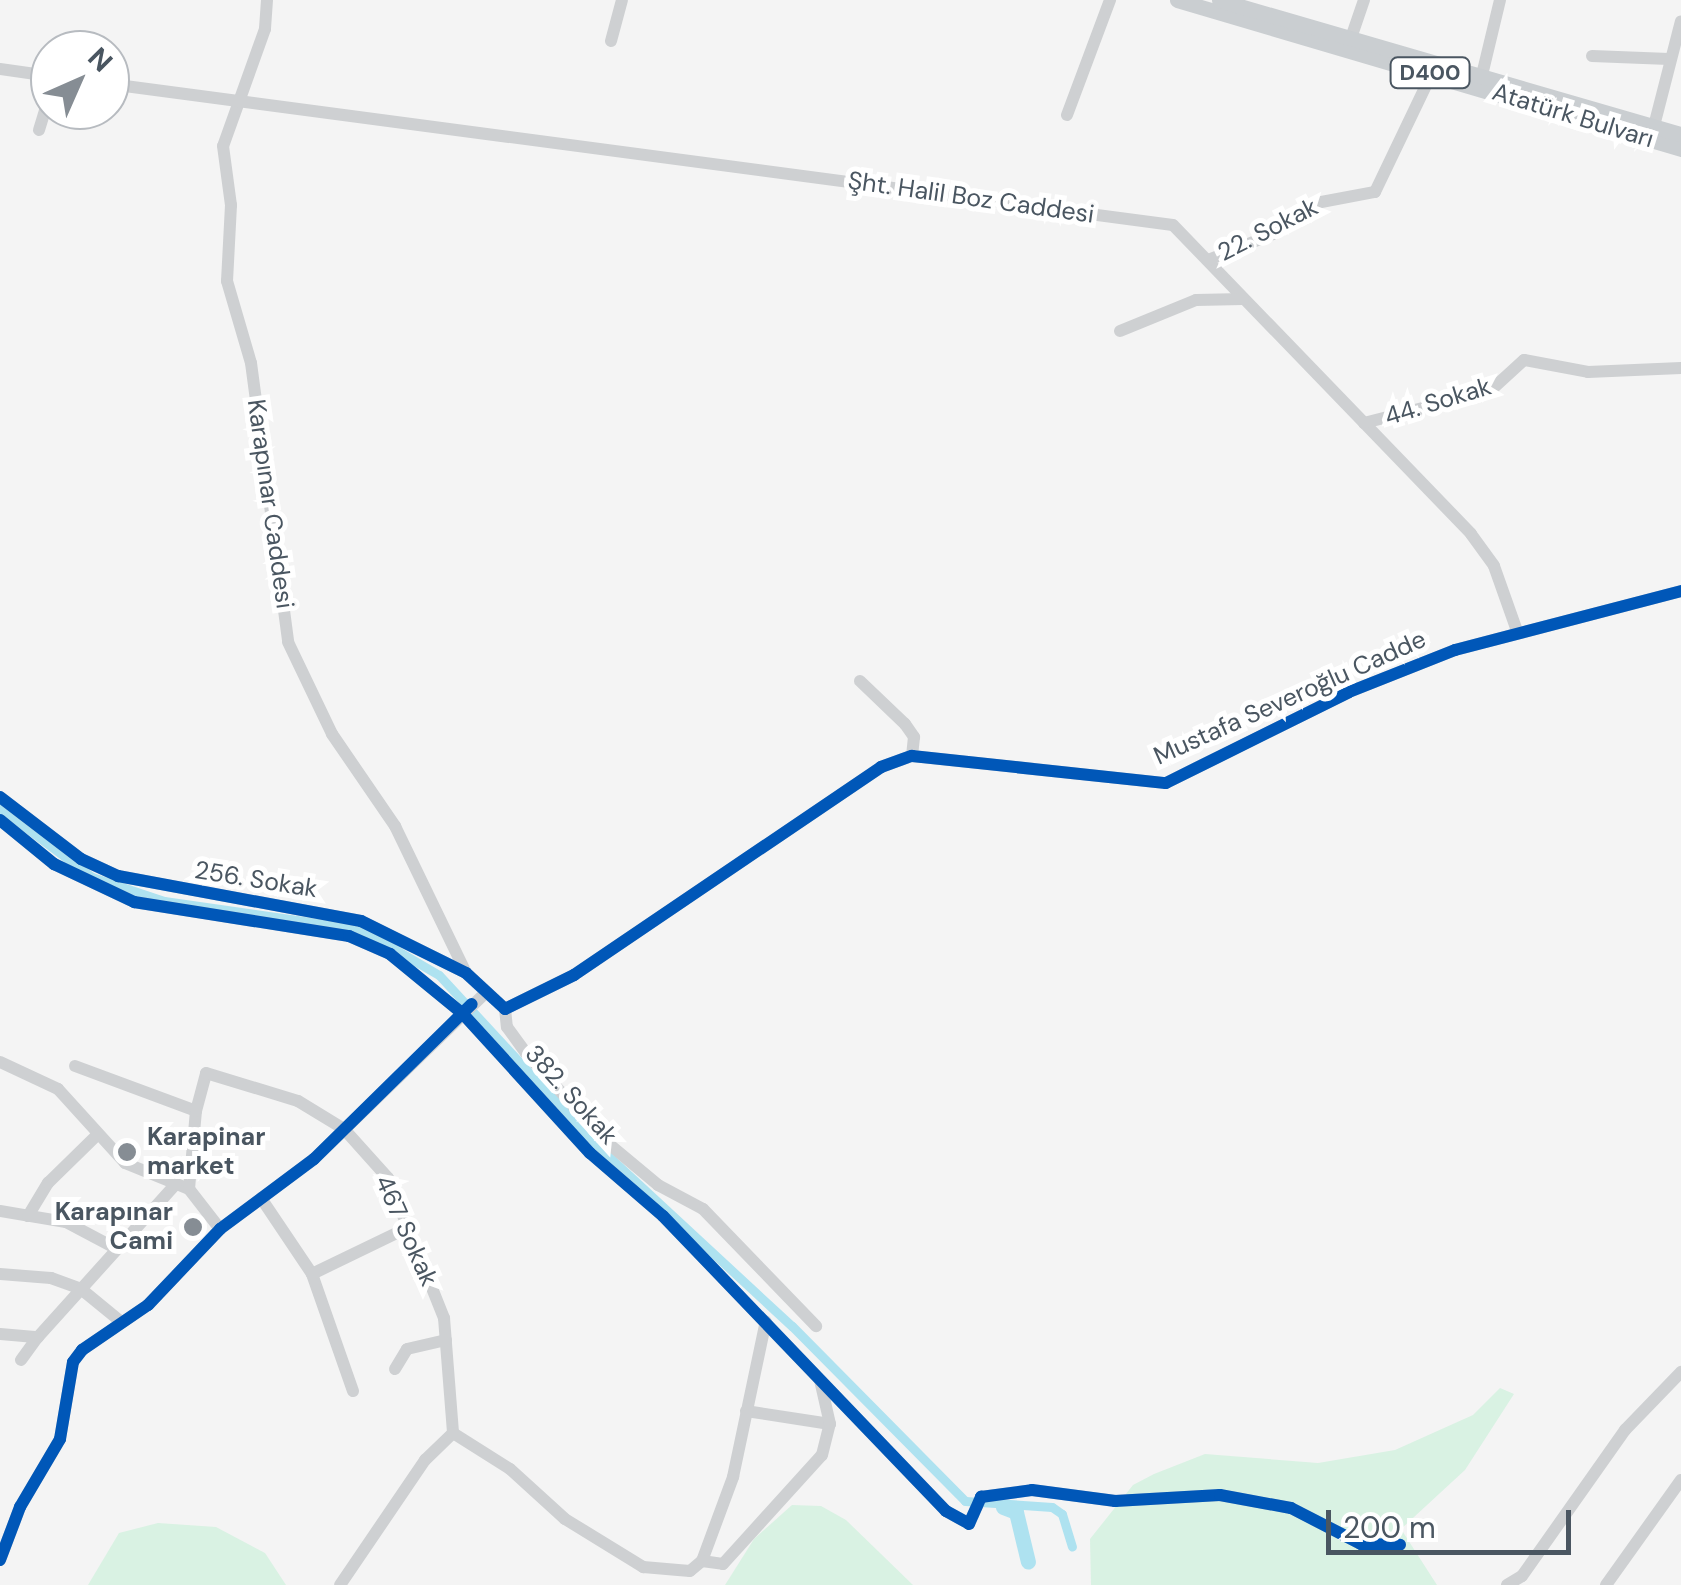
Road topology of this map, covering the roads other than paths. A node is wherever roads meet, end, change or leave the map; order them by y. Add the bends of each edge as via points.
1 (267, 0) edge
2 (622, 0) edge
3 (1110, 0) edge
4 (1179, 0) edge
5 (1219, 0) edge
6 (1364, 0) edge
7 (1500, 0) edge
8 (1681, 22) edge
9 (1351, 38) junction
10 (611, 41) dead end
11 (1592, 56) dead end
12 (1672, 68) edge
13 (0, 69) edge
14 (30, 73) edge
15 (1432, 74) junction
16 (1482, 75) junction
17 (130, 87) edge
18 (237, 102) junction
19 (1068, 115) dead end
20 (1654, 126) junction
21 (1681, 134) edge
22 (1681, 148) edge
23 (1208, 260) junction
24 (1243, 299) junction
25 (1120, 331) dead end
26 (1681, 368) edge
27 (1364, 423) junction
28 (1681, 591) edge
29 (1517, 631) junction
30 (860, 681) dead end
31 (912, 756) junction
32 (0, 797) edge
33 (0, 820) edge
34 (466, 973) junction
35 (480, 998) junction
36 (505, 1009) junction
37 (463, 1014) junction
38 (0, 1062) edge
39 (75, 1066) dead end
40 (196, 1111) junction
41 (344, 1129) junction
42 (97, 1134) junction
43 (183, 1187) junction
44 (262, 1198) junction
45 (0, 1211) edge
46 (28, 1216) junction
47 (220, 1228) junction
48 (405, 1228) junction
49 (115, 1248) junction
50 (0, 1274) edge
51 (312, 1274) junction
52 (81, 1289) junction
53 (120, 1321) junction
54 (766, 1321) junction
55 (816, 1326) dead end
56 (0, 1334) edge
57 (38, 1338) junction
58 (446, 1340) junction
59 (21, 1360) dead end
60 (396, 1369) dead end
61 (1681, 1372) edge
62 (819, 1379) junction
63 (353, 1391) dead end
64 (746, 1411) junction
65 (830, 1424) junction
66 (453, 1433) junction
67 (1681, 1480) edge
68 (1400, 1545) dead end
69 (0, 1560) edge
70 (702, 1561) junction
71 (340, 1585) edge
72 (1507, 1585) edge
73 (1606, 1585) edge

1 - 18 street, Karapınar Caddesi via 265,30
2 - 10 street
3 - 19 street
4 - 15 main road, Atatürk Bulvarı / D400
5 - 9 main road, Atatürk Bulvarı / D400
6 - 9 street
7 - 16 street
8 - 12 street
9 - 16 main road, Atatürk Bulvarı / D400
11 - 12 street
12 - 20 street
13 - 14 street
15 - 22 main road, Atatürk Bulvarı / D400
15 - 23 street, 22. Sokak via 1376,192 1316,203 1273,234
16 - 20 main road, Atatürk Bulvarı / D400
17 - 18 street, Şht. Halil Boz Caddesi
18 - 23 street, Şht. Halil Boz Caddesi via 1173,225
18 - 34 street, Karapınar Caddesi via 224,146 231,206 227,280 251,363 288,642 332,734 395,826
20 - 21 main road, Atatürk Bulvarı / D400
23 - 24 street, Şht. Halil Boz Caddesi
24 - 25 street via 1196,300
24 - 27 street, Şht. Halil Boz Caddesi
26 - 27 street, 44. Sokak via 1588,372 1524,360 1490,391
27 - 29 street, Şht. Halil Boz Caddesi via 1471,534 1494,566
28 - 29 street, Mustafa Severoğlu Cadde
29 - 31 street, Mustafa Severoğlu Cadde via 1349,692 1166,783
30 - 31 street via 905,724 914,737
31 - 36 street, Mustafa Severoğlu Cadde via 881,767 574,974
32 - 34 street, 256. Sokak via 81,859 118,876 361,921
33 - 37 street, 382. Sokak via 54,864 134,902 349,936 390,954
34 - 35 street, 256. Sokak
35 - 36 street, 256. Sokak
35 - 37 street
36 - 55 street via 507,1027 526,1053 604,1139 658,1185 703,1209
37 - 41 street
37 - 54 street, 382. Sokak via 590,1153
38 - 42 street via 58,1089
39 - 40 street
40 - 41 street, 467 Sokak via 206,1073 298,1102
40 - 43 street
41 - 44 street
41 - 48 street, 467 Sokak via 388,1178
42 - 43 street via 135,1170
42 - 46 street via 48,1183
43 - 47 street
43 - 49 street
44 - 47 street
44 - 51 street
45 - 46 street
46 - 49 street via 66,1222
47 - 53 street via 148,1305
48 - 51 street
48 - 58 street, 467 Sokak via 444,1318
49 - 52 street
50 - 52 street via 52,1278
51 - 63 street
52 - 53 street
52 - 57 street
53 - 69 street via 74,1362 60,1439 20,1507
54 - 62 street, 382. Sokak
54 - 64 street
56 - 57 street
57 - 59 street
58 - 60 street via 407,1349
58 - 66 street, 467 Sokak
61 - 72 street via 1626,1430 1530,1564
62 - 65 street
62 - 68 street, 382. Sokak via 946,1511 969,1524 975,1504 1062,1489 1115,1501 1220,1495 1291,1508 1361,1544
64 - 65 street
64 - 70 street via 733,1477
65 - 70 street via 809,1473 723,1564
66 - 70 street via 510,1469 565,1519 643,1567 690,1571
66 - 71 street via 425,1460
67 - 73 street

